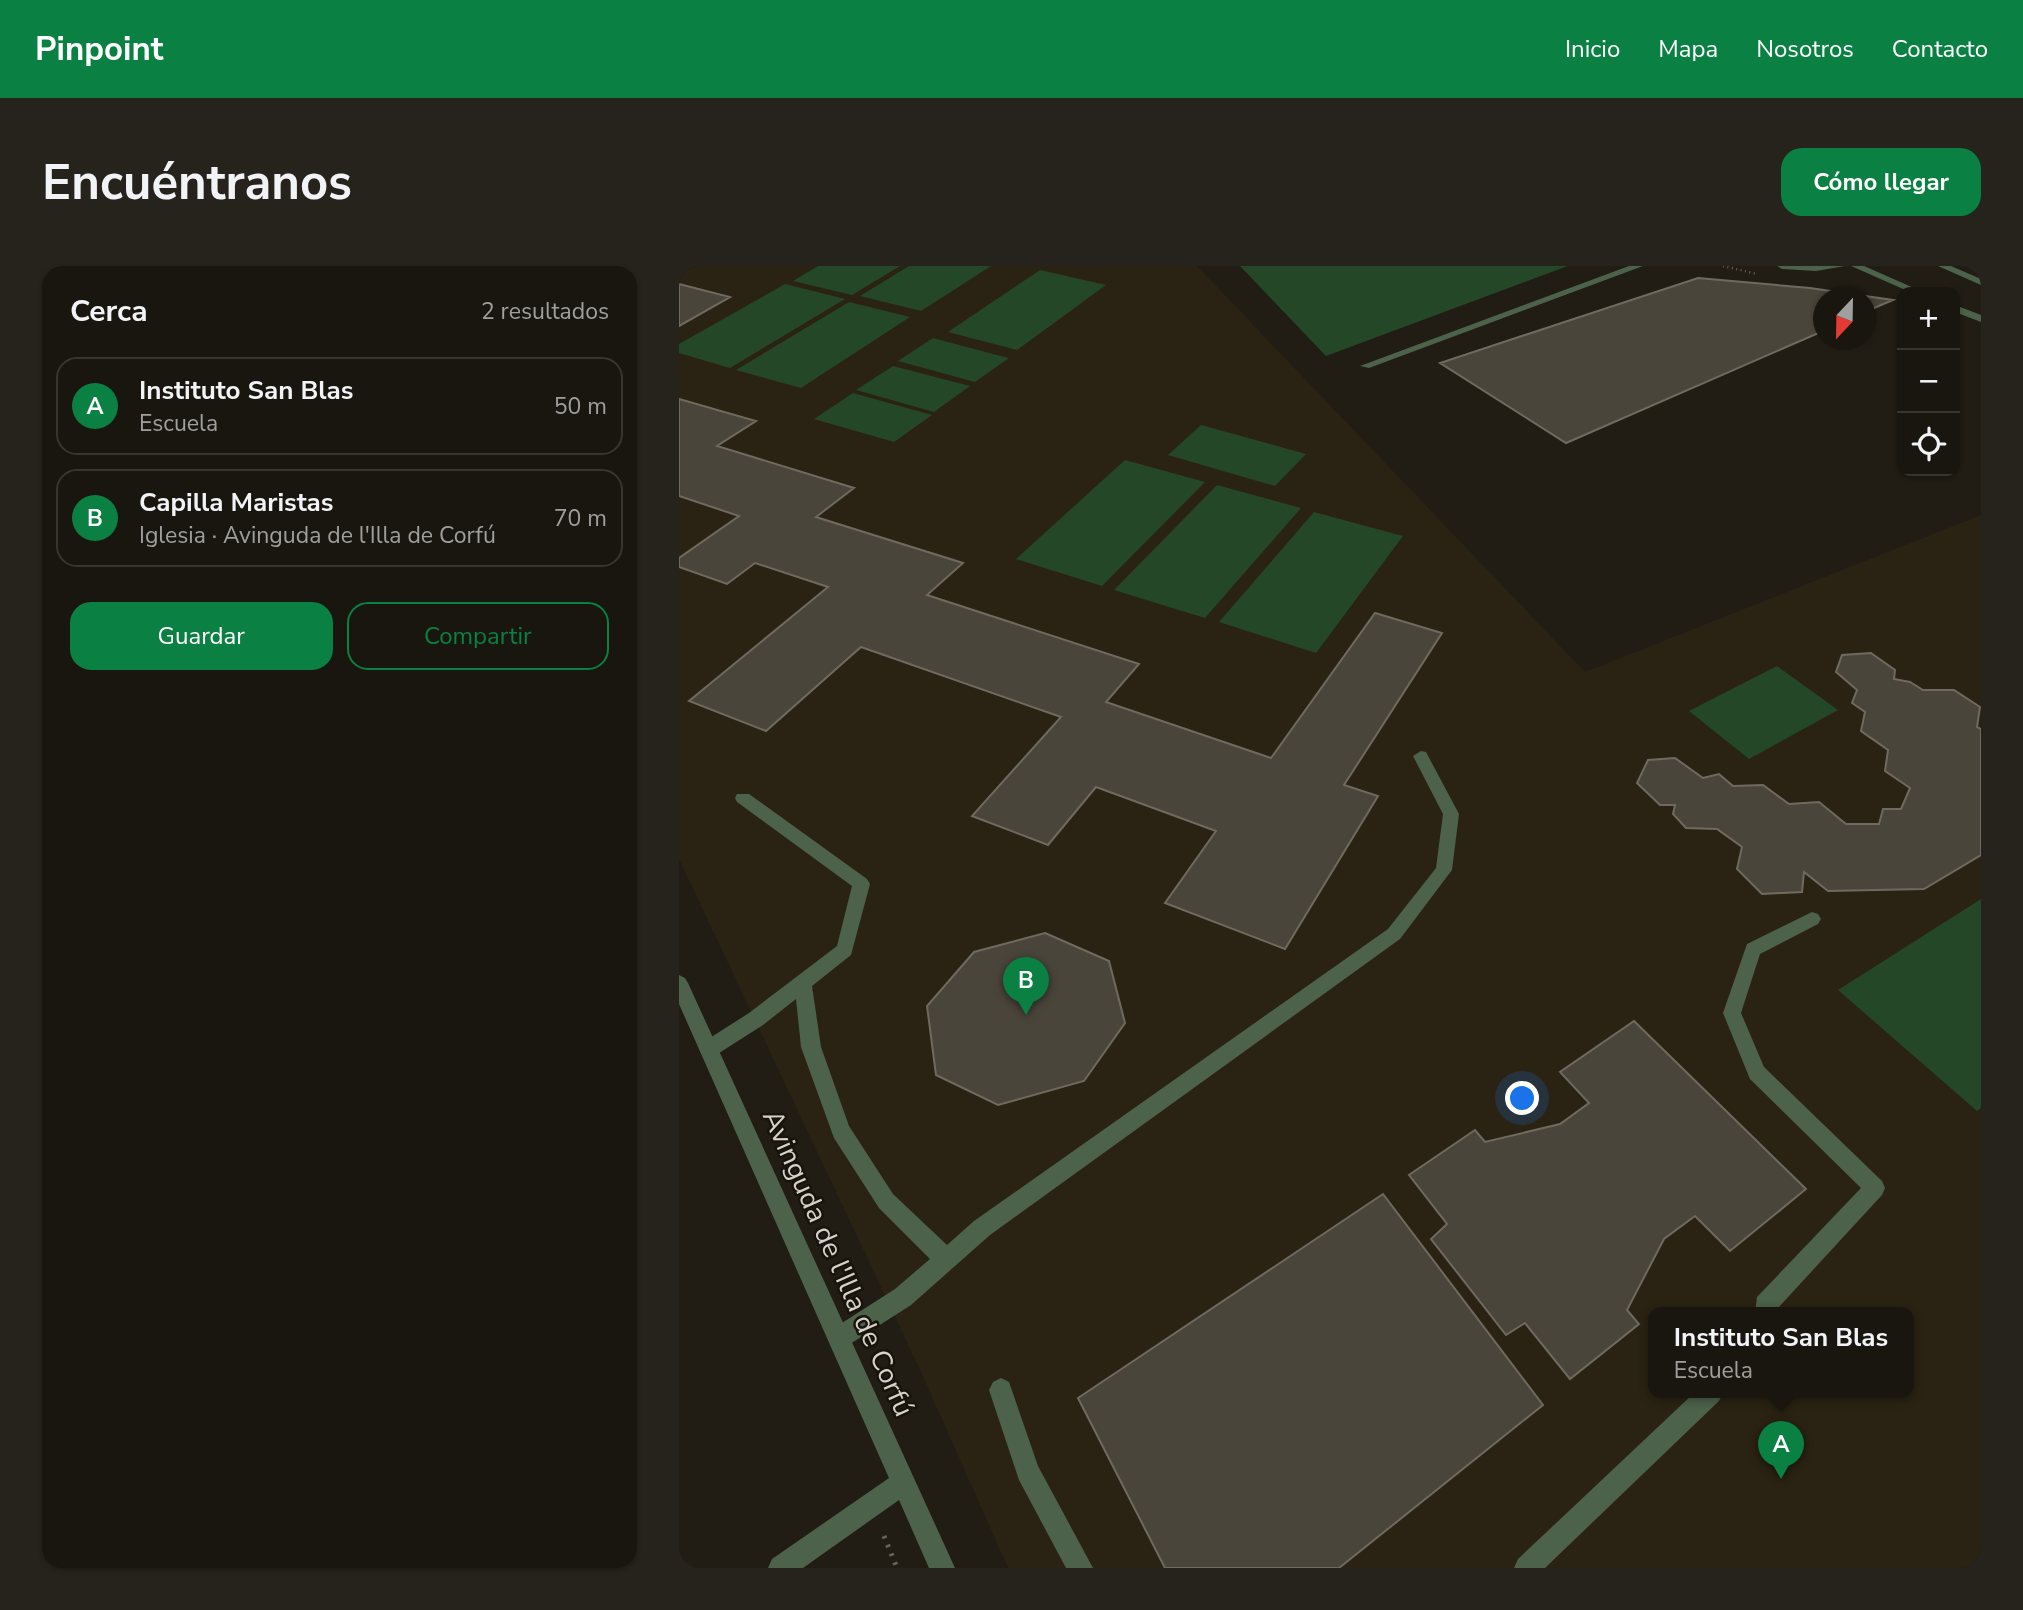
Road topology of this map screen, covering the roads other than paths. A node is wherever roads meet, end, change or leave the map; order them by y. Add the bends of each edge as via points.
1 (1638, 266) edge
2 (1782, 266) edge
3 (1840, 266) edge
4 (1856, 266) edge
5 (1943, 266) edge
6 (1981, 282) edge
7 (1906, 287) edge
8 (1960, 310) edge
9 (1981, 319) edge
10 (1365, 366) dead end
11 (1421, 756) dead end
12 (743, 798) dead end
13 (1812, 919) dead end
14 (679, 983) edge
15 (803, 984) junction
16 (709, 1049) junction
17 (946, 1259) junction
18 (1765, 1307) edge
19 (839, 1338) junction
20 (1001, 1390) dead end
21 (1706, 1398) edge
22 (904, 1482) junction
23 (781, 1568) edge
24 (942, 1568) edge
25 (1080, 1568) edge
26 (1527, 1568) edge

1 - 10 street
2 - 3 street
4 - 7 street
5 - 6 street
8 - 9 street
11 - 17 street via 1451,814 1444,870 1394,934 982,1228
12 - 15 street via 861,884 845,950
13 - 18 street via 1753,949 1732,1013 1757,1073 1875,1188
14 - 16 street, Avinguda de l'Illa de Corfú
15 - 16 street
15 - 17 street via 811,1047 841,1131 886,1201
16 - 19 street, Avinguda de l'Illa de Corfú
17 - 19 street via 903,1297
19 - 22 street, Avinguda de l'Illa de Corfú
20 - 25 street via 1028,1471
21 - 26 street
22 - 23 street
22 - 24 street, Avinguda de l'Illa de Corfú

